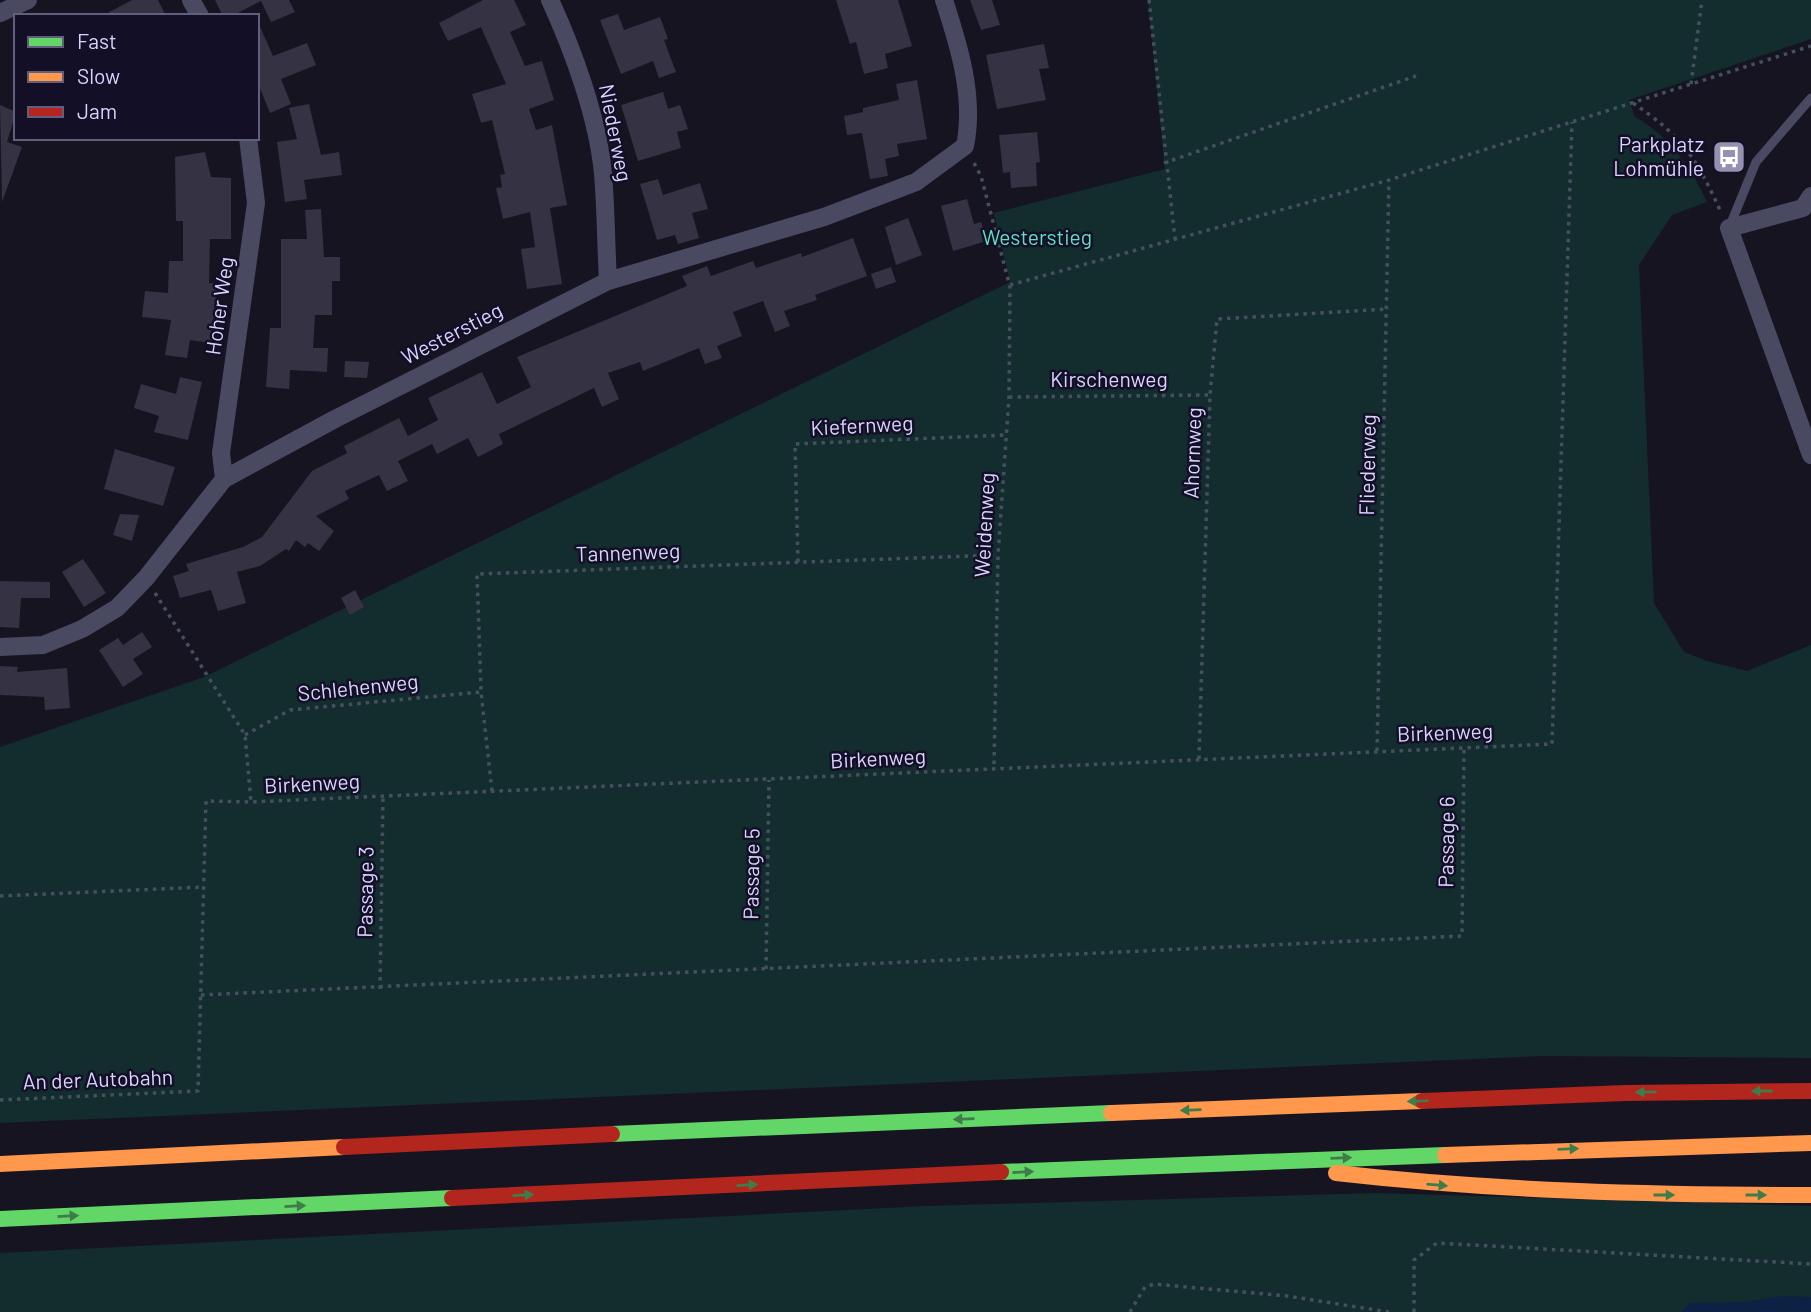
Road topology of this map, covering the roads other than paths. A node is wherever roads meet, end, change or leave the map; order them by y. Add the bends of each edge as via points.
1 (550, 0) edge
2 (944, 0) edge
3 (1811, 98) edge
4 (248, 140) edge
5 (1811, 196) edge
6 (1729, 228) junction
7 (608, 281) junction
8 (1811, 455) edge
9 (224, 479) junction
10 (0, 647) edge
11 (1811, 1091) edge
12 (1811, 1143) edge
13 (1248, 1161) junction
14 (0, 1164) edge
15 (1811, 1195) edge
16 (0, 1219) edge

1 - 7 street, Niederweg via 582,82 603,172
2 - 7 street, Westerstieg via 967,90 966,138 916,182 824,217
3 - 6 lane via 1756,162
4 - 9 street, Hoher Weg via 256,203 221,453
5 - 6 street via 1803,208
6 - 8 street
7 - 9 street, Westerstieg
9 - 10 street, Westerstieg via 117,608 43,645
11 -> 14 highway via 1626,1093 771,1126
13 -> 12 highway
13 -> 15 highway via 1433,1185 1599,1194
16 -> 13 highway

